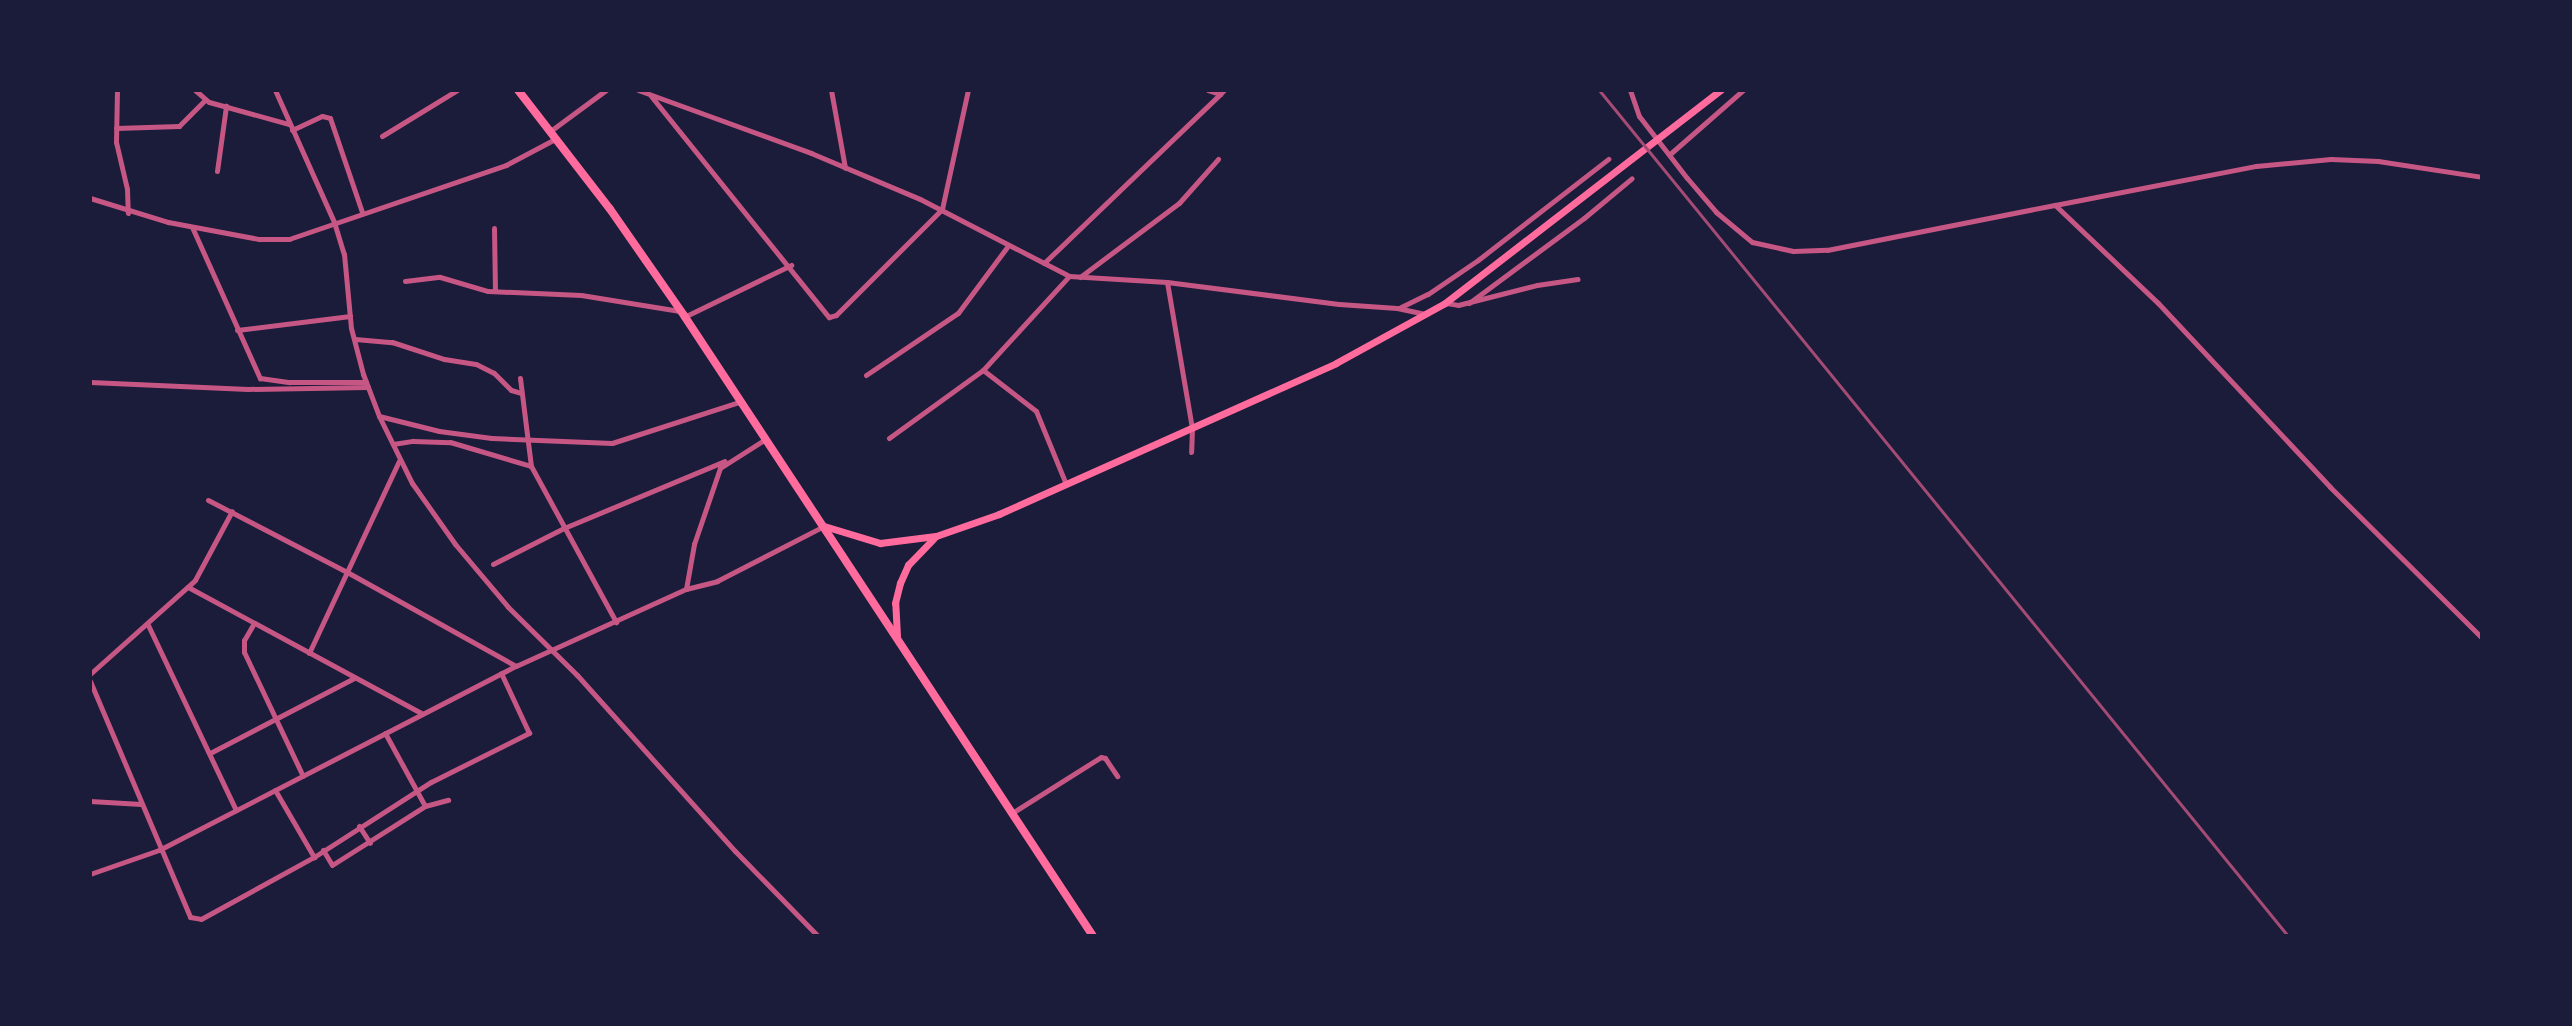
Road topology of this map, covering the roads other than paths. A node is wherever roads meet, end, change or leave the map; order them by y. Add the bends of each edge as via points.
1 (117, 90) edge
2 (195, 90) edge
3 (275, 90) edge
4 (457, 90) edge
5 (518, 90) edge
6 (606, 90) edge
7 (638, 90) edge
8 (831, 90) edge
9 (968, 90) edge
10 (1208, 90) edge
11 (1630, 90) edge
12 (1721, 90) edge
13 (1743, 90) edge
14 (1222, 92) edge
15 (650, 95) junction
16 (205, 100) junction
17 (226, 106) junction
18 (291, 127) junction
19 (116, 128) junction
20 (552, 135) junction
21 (382, 136) dead end
22 (1670, 154) junction
23 (1218, 159) dead end
24 (1608, 159) dead end
25 (846, 169) junction
26 (217, 171) dead end
27 (2482, 177) edge
28 (1632, 178) dead end
29 (90, 198) edge
30 (2055, 205) junction
31 (942, 209) junction
32 (362, 212) junction
33 (128, 213) junction
34 (334, 222) junction
35 (192, 227) junction
36 (494, 228) dead end
37 (1007, 247) junction
38 (1044, 263) junction
39 (791, 265) junction
40 (1069, 276) junction
41 (1080, 277) junction
42 (1578, 279) dead end
43 (405, 281) dead end
44 (1167, 282) junction
45 (495, 291) junction
46 (1445, 303) junction
47 (1469, 303) junction
48 (1397, 308) junction
49 (683, 314) junction
50 (1427, 315) junction
51 (350, 316) junction
52 (237, 330) junction
53 (355, 339) junction
54 (983, 370) junction
55 (866, 375) dead end
56 (520, 378) dead end
57 (90, 382) edge
58 (367, 384) junction
59 (521, 393) junction
60 (739, 402) junction
61 (379, 416) junction
62 (1192, 428) junction
63 (527, 437) junction
64 (889, 438) dead end
65 (764, 440) junction
66 (393, 444) junction
67 (1191, 452) dead end
68 (400, 460) junction
69 (725, 461) junction
70 (531, 466) junction
71 (1066, 484) junction
72 (208, 500) dead end
73 (232, 511) junction
74 (824, 526) junction
75 (564, 528) junction
76 (936, 536) junction
77 (493, 564) dead end
78 (347, 572) junction
79 (188, 587) junction
80 (686, 589) junction
81 (616, 622) junction
82 (254, 623) junction
83 (148, 625) junction
84 (2482, 638) edge
85 (898, 642) junction
86 (554, 651) junction
87 (309, 653) junction
88 (516, 666) junction
89 (501, 673) junction
90 (90, 674) edge
91 (355, 677) junction
92 (90, 681) edge
93 (422, 714) junction
94 (275, 719) junction
95 (385, 733) junction
96 (210, 753) junction
97 (303, 776) junction
98 (1117, 776) dead end
99 (275, 790) junction
100 (416, 791) junction
101 (448, 800) dead end
102 (90, 801) edge
103 (141, 804) junction
104 (425, 806) junction
105 (236, 810) junction
106 (1011, 814) junction
107 (359, 826) junction
108 (370, 843) junction
109 (323, 849) junction
110 (159, 850) junction
111 (314, 857) junction
112 (90, 874) edge
113 (818, 936) edge
114 (1093, 936) edge

1 - 19 street
2 - 16 street
3 - 18 street
4 - 21 street
5 - 20 main road
6 - 20 street
7 - 15 street
8 - 25 street
9 - 31 street
10 - 14 street
11 - 22 street via 1634,105
12 - 46 main road
13 - 22 street
14 - 38 street
15 - 25 street
15 - 39 street
16 - 17 street
16 - 19 street via 179,126
17 - 18 street
17 - 26 street
18 - 32 street via 330,118
18 - 34 street
19 - 33 street
20 - 32 street via 506,165
20 - 49 main road
22 - 30 street via 1739,232 1752,242 1793,251 1827,250
23 - 41 street via 1179,203
24 - 48 street via 1478,260 1421,299
25 - 31 street
27 - 30 street via 2331,159 2256,166
28 - 47 street
29 - 33 street
30 - 84 street via 2158,303 2330,487
31 - 37 street
31 - 39 street via 836,315 825,314
32 - 34 street
33 - 35 street
34 - 35 street via 277,240
34 - 51 street via 347,269
35 - 52 street
36 - 45 street
37 - 38 street
37 - 55 street via 958,313
38 - 40 street
39 - 49 street
40 - 41 street
40 - 54 street
41 - 44 street
42 - 47 street
43 - 45 street via 440,277
44 - 48 street
44 - 62 street
45 - 49 street via 581,295
46 - 47 street
46 - 50 main road
48 - 50 street
49 - 60 main road
50 - 62 main road
51 - 52 street
51 - 53 street
52 - 58 street via 256,372 268,381
53 - 58 street
53 - 59 street via 392,342 476,364
54 - 64 street
54 - 71 street via 1036,411
56 - 59 street
57 - 58 street via 248,389
58 - 61 street
59 - 63 street
60 - 63 street via 612,443
60 - 65 main road
61 - 63 street via 439,431 508,440
61 - 66 street
62 - 67 street
62 - 71 main road
63 - 70 street
65 - 69 street
65 - 74 main road
66 - 68 street
66 - 70 street via 450,442
68 - 78 street
68 - 86 street via 455,544
69 - 75 street
69 - 80 street via 694,544
70 - 75 street
71 - 76 main road
72 - 73 street
73 - 78 street
73 - 79 street
74 - 76 main road via 880,543
74 - 80 street via 717,581
74 - 85 main road
75 - 77 street
75 - 81 street
76 - 85 main road via 908,565 900,583 895,603
78 - 87 street
78 - 88 street
79 - 82 street
79 - 83 street
80 - 81 street
81 - 86 street
82 - 87 street
82 - 94 street via 244,652
83 - 90 street
83 - 96 street
85 - 106 main road
86 - 88 street
86 - 113 street
87 - 91 street
88 - 89 street
89 - 93 street
89 - 100 street via 529,733
91 - 93 street
91 - 94 street
92 - 103 street
93 - 95 street
94 - 96 street
94 - 97 street
95 - 97 street
95 - 100 street
96 - 105 street
97 - 99 street
98 - 106 street via 1101,757
99 - 105 street
99 - 111 street
100 - 104 street
100 - 107 street
101 - 104 street
102 - 103 street
103 - 110 street
104 - 108 street
105 - 110 street
106 - 114 main road
107 - 108 street
107 - 109 street
108 - 109 street via 332,865
109 - 111 street
110 - 111 street via 194,920
110 - 112 street

